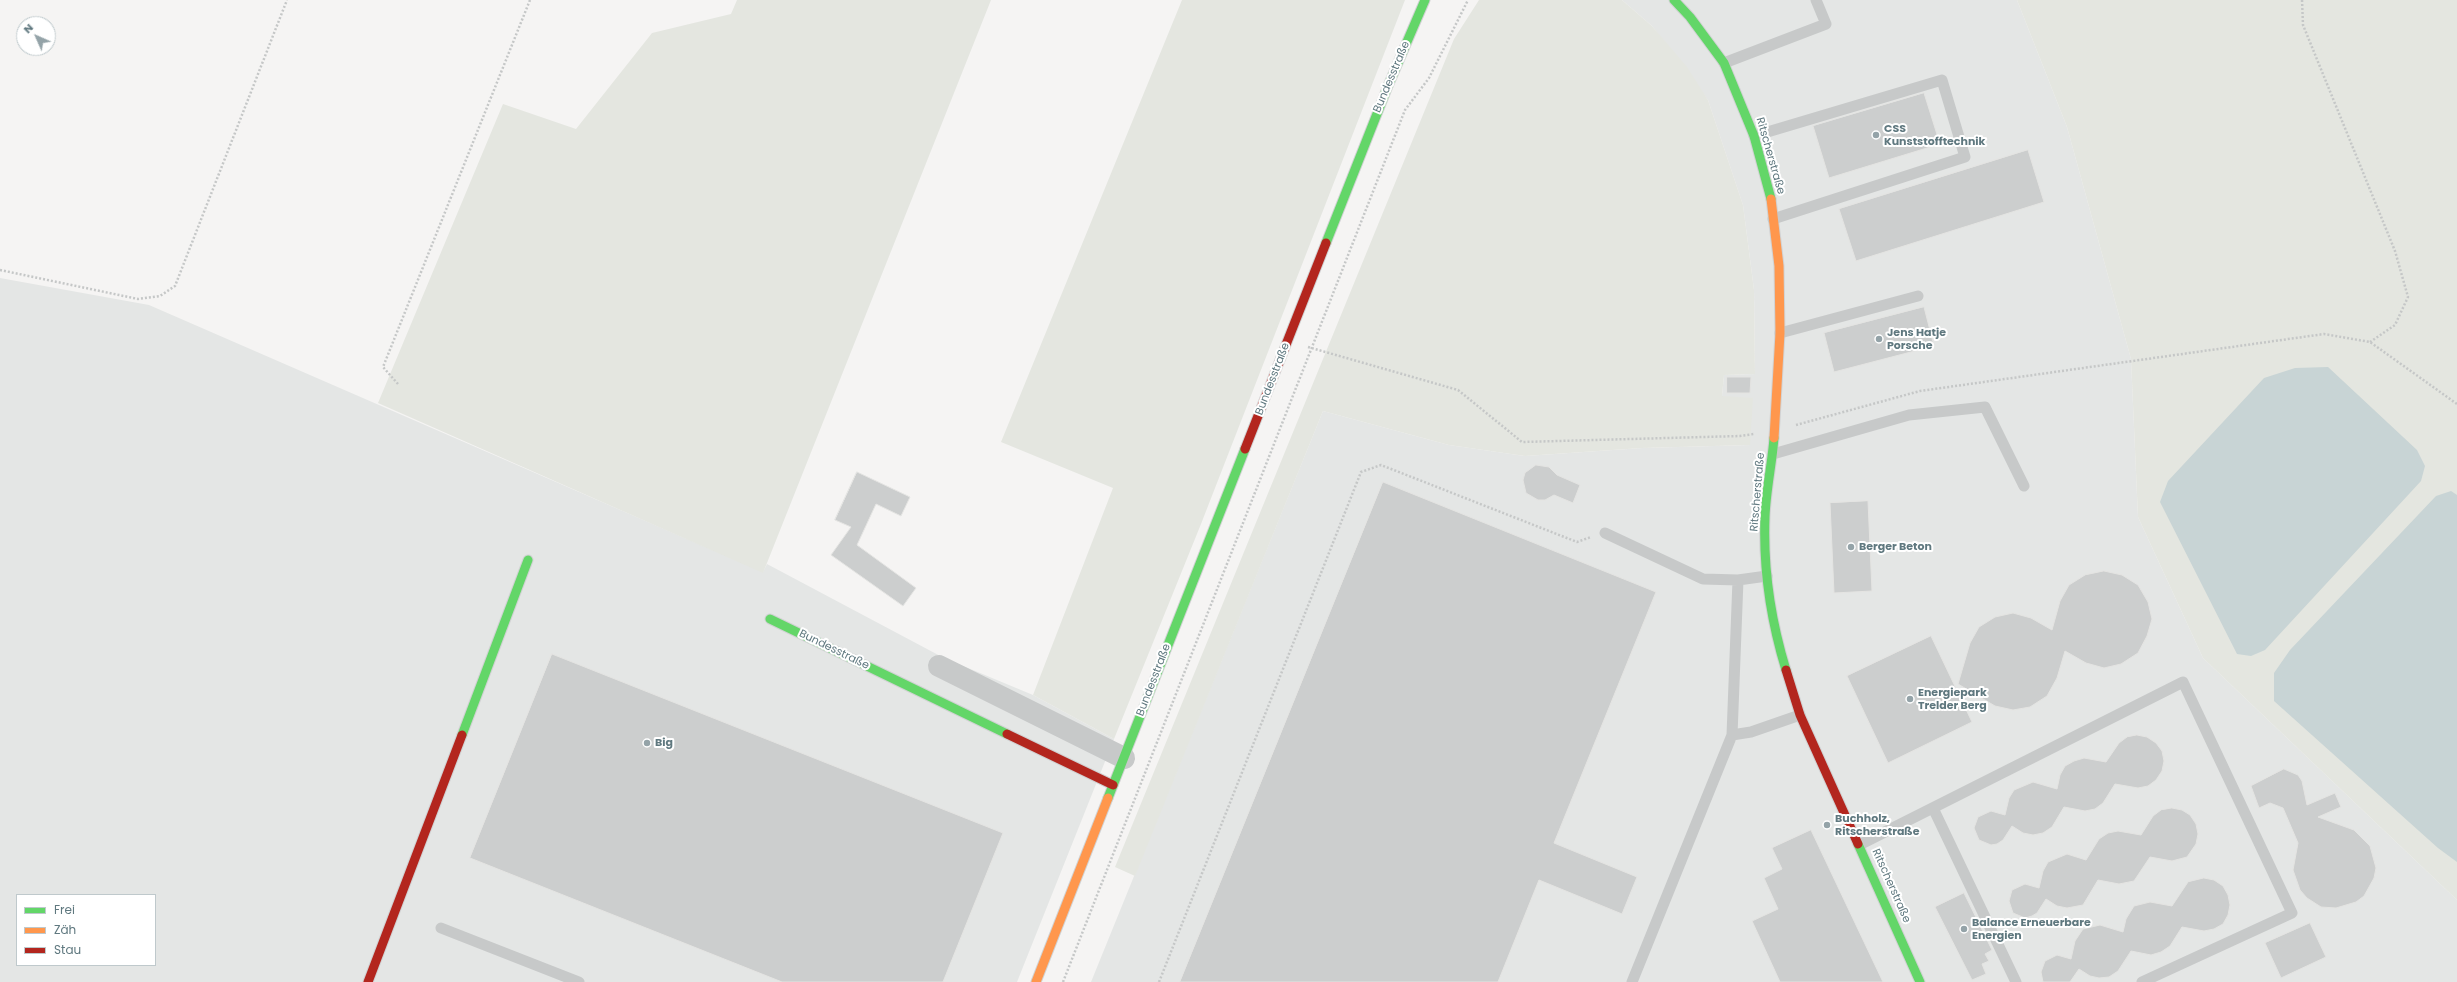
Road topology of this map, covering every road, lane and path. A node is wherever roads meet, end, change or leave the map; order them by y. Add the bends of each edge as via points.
1 (287, 0) edge
2 (530, 0) edge
3 (1425, 0) edge
4 (1468, 0) edge
5 (1674, 0) edge
6 (1816, 0) edge
7 (2302, 0) edge
8 (1724, 63) junction
9 (1754, 136) junction
10 (1773, 219) junction
11 (0, 270) edge
12 (1918, 296) dead end
13 (1780, 333) junction
14 (1288, 340) junction
15 (2370, 342) junction
16 (1311, 348) junction
17 (398, 384) dead end
18 (2457, 404) edge
19 (1774, 431) junction
20 (1774, 454) junction
21 (2024, 486) dead end
22 (1605, 533) joint
23 (528, 560) dead end
24 (1767, 576) junction
25 (1738, 580) junction
26 (770, 619) dead end
27 (940, 666) dead end
28 (1800, 715) junction
29 (1732, 735) junction
30 (1124, 758) junction
31 (1113, 785) junction
32 (1932, 808) junction
33 (1859, 845) junction
34 (441, 928) dead end
35 (368, 982) edge
36 (579, 982) edge
37 (1036, 982) edge
38 (1063, 982) edge
39 (1159, 982) edge
40 (1632, 982) edge
41 (1920, 982) edge
42 (2016, 982) edge
43 (2142, 982) edge

1 - 11 path via 175,286 160,296 138,299
2 - 17 path via 383,367
3 - 14 street, Bundesstraße via 1388,86
4 - 16 path via 1429,78 1405,110
5 - 8 street, Ritscherstraße
6 - 8 lane via 1826,24
7 - 15 path via 2303,25 2395,251 2408,297 2395,325
8 - 9 street, Ritscherstraße
9 - 10 street, Ritscherstraße via 1770,194
9 - 10 lane via 1942,80 1965,157
10 - 13 street, Ritscherstraße via 1779,266
12 - 13 lane
13 - 19 street, Ritscherstraße
14 - 16 path
14 - 30 street, Bundesstraße
15 - 18 path
15 - 19 path via 2324,334 1920,391
16 - 19 path via 1458,390 1522,442 1740,436
16 - 38 path
19 - 20 street, Ritscherstraße
20 - 21 lane via 1909,415 1985,407
20 - 24 street, Ritscherstraße via 1765,516
22 - 25 lane via 1703,579
22 - 39 path via 1577,542 1381,465 1361,472
23 - 35 street
24 - 25 lane
24 - 28 street, Ritscherstraße via 1774,631
25 - 29 lane
26 - 31 street, Bundesstraße
27 - 30 street
28 - 29 lane via 1751,732
28 - 33 street, Ritscherstraße
29 - 40 lane
30 - 31 street, Bundesstraße
31 - 37 street, Bundesstraße
32 - 33 lane
32 - 42 lane
32 - 43 lane via 2183,682 2292,913
33 - 41 street, Ritscherstraße
34 - 36 lane

